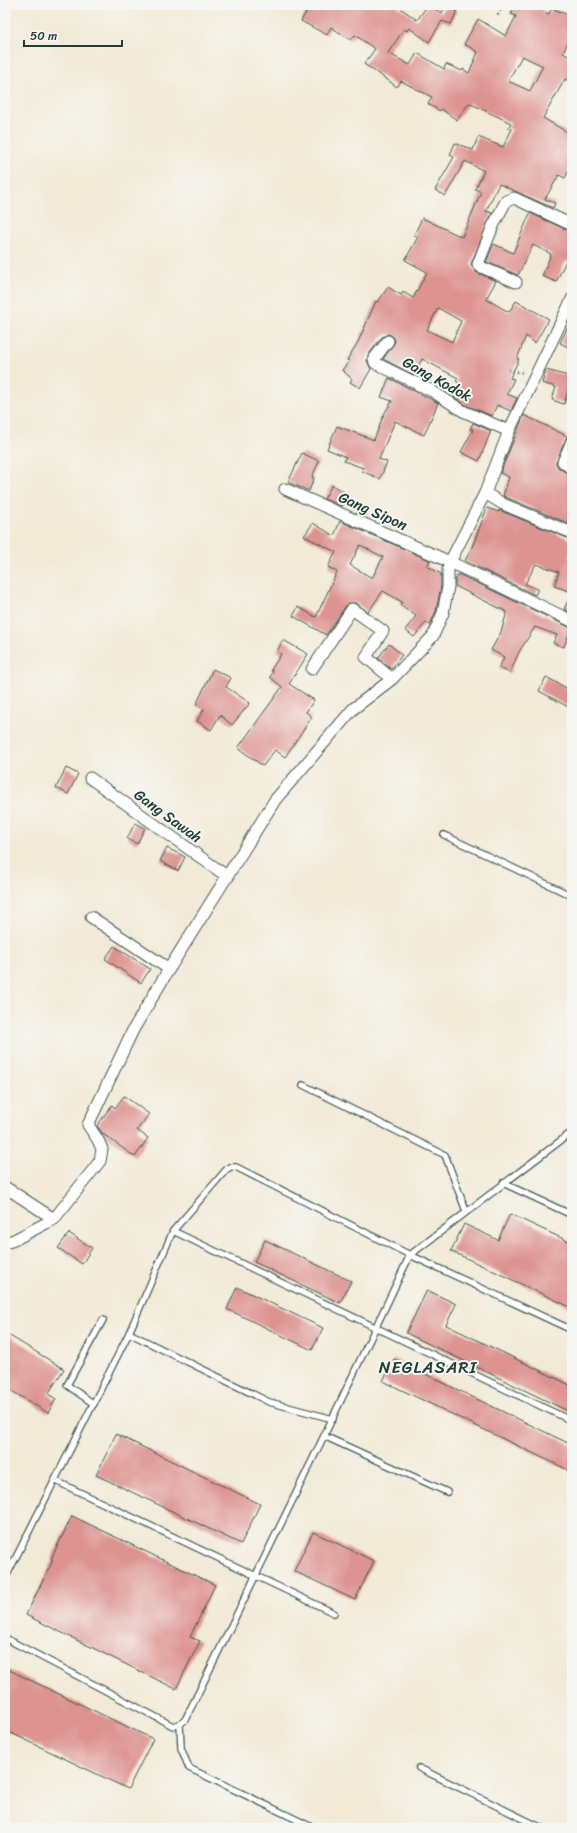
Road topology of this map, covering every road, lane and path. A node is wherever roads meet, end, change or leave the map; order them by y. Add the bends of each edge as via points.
1 (503, 5) edge
2 (498, 15) dead end
3 (572, 225) edge
4 (516, 282) dead end
5 (572, 299) edge
6 (388, 341) dead end
7 (509, 431) junction
8 (572, 441) edge
9 (572, 469) edge
10 (285, 489) dead end
11 (485, 493) junction
12 (572, 533) edge
13 (450, 562) junction
14 (572, 621) edge
15 (312, 669) dead end
16 (392, 679) junction
17 (90, 778) dead end
18 (444, 835) dead end
19 (228, 877) junction
20 (572, 896) edge
21 (91, 917) dead end
22 (169, 969) junction
23 (303, 1085) dead end
24 (572, 1132) edge
25 (503, 1183) junction
26 (5, 1187) edge
27 (466, 1211) junction
28 (572, 1215) edge
29 (54, 1219) junction
30 (173, 1231) junction
31 (5, 1240) edge
32 (410, 1255) junction
33 (103, 1320) dead end
34 (376, 1328) junction
35 (572, 1330) edge
36 (130, 1333) junction
37 (94, 1404) junction
38 (333, 1419) junction
39 (572, 1421) edge
40 (324, 1436) junction
41 (56, 1481) junction
42 (447, 1492) dead end
43 (257, 1575) junction
44 (5, 1579) edge
45 (334, 1613) dead end
46 (5, 1638) edge
47 (180, 1724) junction
48 (419, 1768) dead end
49 (314, 1828) edge
50 (542, 1828) edge

1 - 2 path
3 - 4 street via 514,198 506,201 478,264
5 - 7 street
6 - 7 street, Gang Kodok via 374,359 375,363 432,391 463,411
7 - 11 street
8 - 9 street via 563,462
10 - 13 street, Gang Sipon
11 - 12 street via 502,504
11 - 13 street
13 - 14 street, Gang Sipon
13 - 16 street via 443,612 434,636
15 - 16 street via 352,609 382,631 366,657
16 - 19 street via 353,709 275,800
17 - 19 street, Gang Sawah
18 - 20 lane
19 - 22 street
21 - 22 street
22 - 29 street via 133,1030 88,1125 102,1149 100,1161
23 - 27 lane via 445,1155
24 - 25 lane
25 - 27 lane
25 - 28 lane
26 - 29 street
27 - 32 lane
29 - 31 street via 14,1240
30 - 32 lane via 226,1170 236,1166
30 - 34 lane
30 - 36 lane
32 - 34 lane
32 - 35 lane
33 - 37 lane via 67,1385
34 - 38 lane
34 - 39 lane
36 - 37 lane
36 - 38 lane via 269,1402
37 - 41 lane
38 - 40 lane
40 - 42 lane
40 - 43 lane
41 - 43 lane
41 - 44 lane
43 - 45 lane
43 - 47 lane via 185,1720
46 - 47 lane via 173,1726
47 - 49 lane via 181,1748 189,1768
48 - 50 lane

